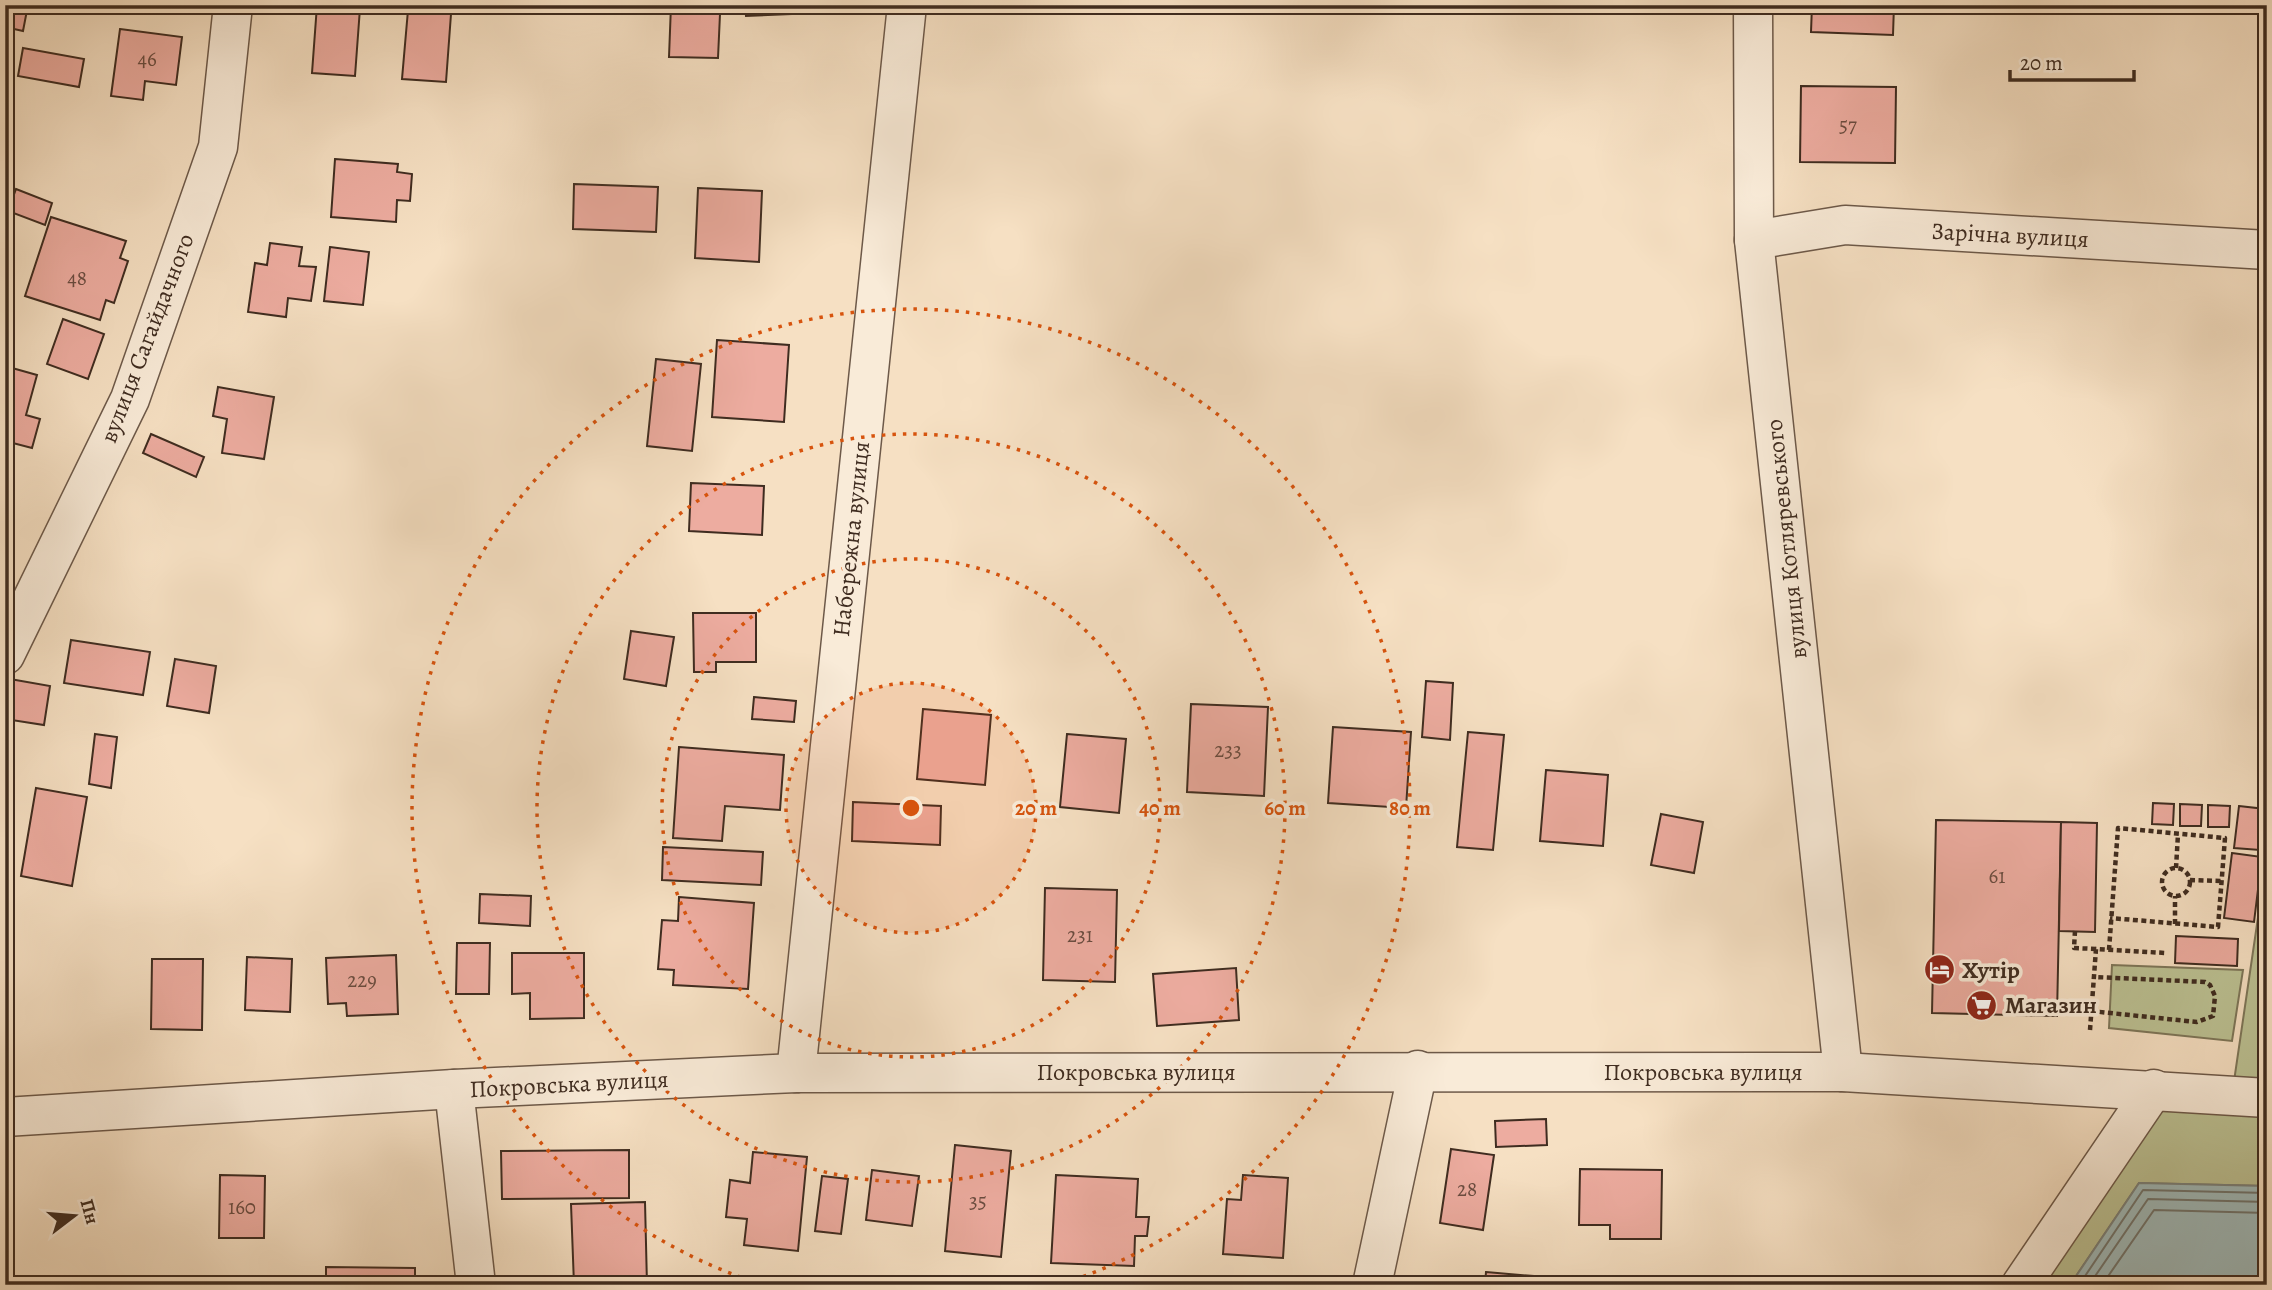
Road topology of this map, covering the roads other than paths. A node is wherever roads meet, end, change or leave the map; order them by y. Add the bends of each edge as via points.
1 (233, 5) edge
2 (907, 5) edge
3 (1754, 5) edge
4 (1754, 240) junction
5 (2267, 250) edge
6 (5, 655) edge
7 (1418, 1070) junction
8 (1843, 1072) junction
9 (796, 1073) junction
10 (454, 1089) junction
11 (2154, 1090) junction
12 (2267, 1098) edge
13 (5, 1117) edge
14 (476, 1285) edge
15 (1372, 1285) edge
16 (2021, 1285) edge

1 - 6 street, вулиця Сагайдачного via 218,147 210,173 130,399
2 - 9 street, Набережна вулиця
3 - 4 street, вулиця Котляревського
4 - 5 street, Зарічна вулиця via 1845,225
4 - 8 street, вулиця Котляревського
7 - 8 street, Покровська вулиця
7 - 9 street, Покровська вулиця
7 - 15 street
8 - 11 street, Покровська вулиця
9 - 10 street, Покровська вулиця
10 - 13 street, Покровська вулиця
10 - 14 street
11 - 12 street, Покровська вулиця
11 - 16 street

